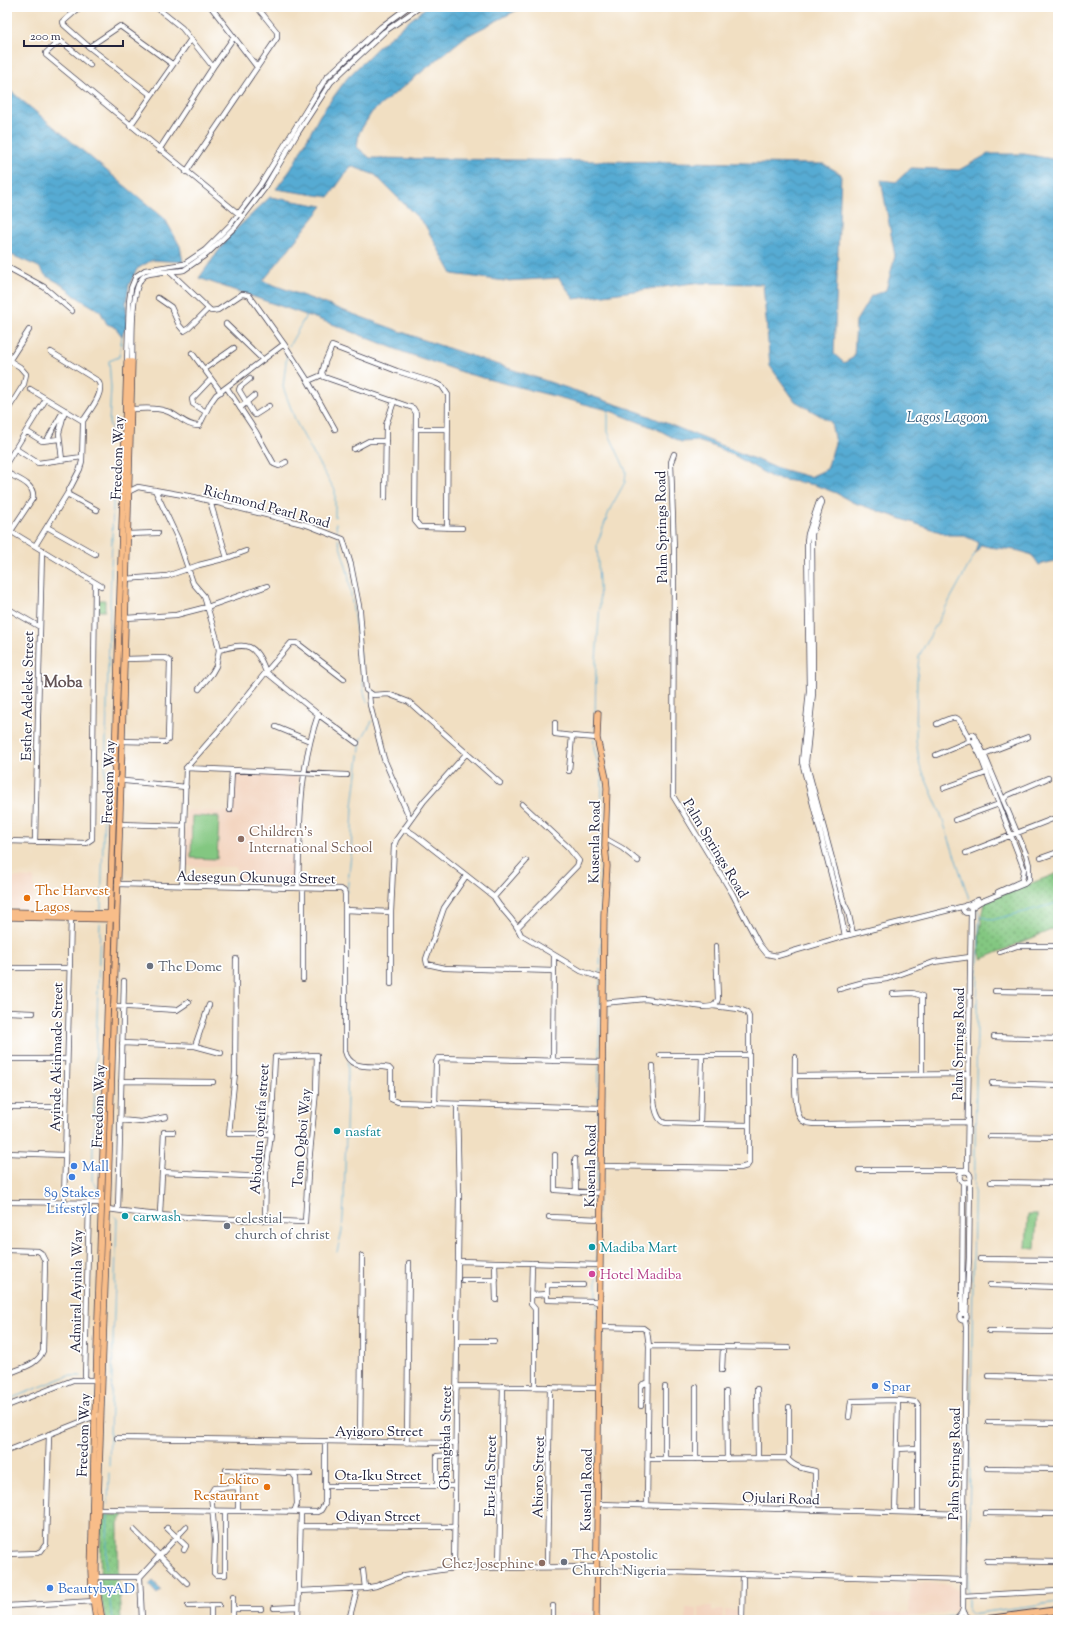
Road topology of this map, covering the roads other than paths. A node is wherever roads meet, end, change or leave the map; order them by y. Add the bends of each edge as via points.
1 (80, 7) edge
2 (156, 7) edge
3 (211, 7) edge
4 (257, 7) edge
5 (408, 7) edge
6 (420, 7) edge
7 (234, 37) junction
8 (191, 39) junction
9 (89, 47) junction
10 (172, 64) junction
11 (90, 65) dead end
12 (213, 67) junction
13 (257, 67) junction
14 (151, 95) junction
15 (130, 126) junction
16 (159, 150) junction
17 (186, 172) junction
18 (238, 214) junction
19 (243, 218) junction
20 (7, 267) edge
21 (170, 272) junction
22 (133, 289) junction
23 (158, 298) dead end
24 (208, 309) junction
25 (72, 311) dead end
26 (226, 324) dead end
27 (29, 330) dead end
28 (284, 344) junction
29 (234, 348) dead end
30 (51, 352) dead end
31 (192, 353) dead end
32 (8, 360) edge
33 (262, 360) junction
34 (129, 362) junction
35 (204, 369) junction
36 (322, 375) junction
37 (211, 379) junction
38 (250, 379) dead end
39 (308, 380) junction
40 (227, 388) junction
41 (30, 389) dead end
42 (221, 392) junction
43 (254, 396) dead end
44 (46, 399) junction
45 (247, 402) junction
46 (394, 402) junction
47 (269, 406) dead end
48 (240, 408) junction
49 (131, 409) junction
50 (64, 410) junction
51 (7, 411) edge
52 (206, 412) junction
53 (83, 421) junction
54 (335, 429) dead end
55 (417, 429) junction
56 (447, 429) junction
57 (26, 431) junction
58 (59, 439) junction
59 (47, 440) junction
60 (386, 441) junction
61 (16, 449) junction
62 (354, 449) dead end
63 (674, 454) dead end
64 (82, 457) junction
65 (62, 460) junction
66 (7, 462) edge
67 (286, 462) dead end
68 (7, 473) edge
69 (155, 490) junction
70 (128, 492) junction
71 (67, 494) junction
72 (385, 498) dead end
73 (210, 501) junction
74 (96, 510) dead end
75 (47, 527) junction
76 (447, 528) junction
77 (462, 528) dead end
78 (9, 530) edge
79 (158, 533) dead end
80 (127, 534) junction
81 (35, 546) junction
82 (42, 550) junction
83 (246, 551) dead end
84 (95, 554) dead end
85 (227, 558) junction
86 (188, 569) junction
87 (123, 579) junction
88 (95, 583) junction
89 (101, 586) dead end
90 (267, 586) dead end
91 (207, 607) junction
92 (7, 608) edge
93 (125, 618) junction
94 (40, 627) junction
95 (219, 650) junction
96 (124, 659) junction
97 (266, 672) junction
98 (344, 679) dead end
99 (199, 689) dead end
100 (368, 694) junction
101 (598, 713) dead end
102 (318, 715) junction
103 (555, 723) dead end
104 (937, 724) dead end
105 (276, 727) dead end
106 (572, 736) junction
107 (1028, 737) dead end
108 (595, 738) junction
109 (972, 739) junction
110 (118, 740) junction
111 (310, 741) junction
112 (357, 743) dead end
113 (466, 754) junction
114 (984, 754) junction
115 (936, 755) dead end
116 (186, 768) junction
117 (232, 770) junction
118 (568, 771) dead end
119 (303, 772) junction
120 (986, 773) junction
121 (347, 774) dead end
122 (1048, 778) dead end
123 (118, 780) junction
124 (500, 783) dead end
125 (186, 787) junction
126 (944, 788) dead end
127 (1003, 800) junction
128 (522, 804) dead end
129 (999, 804) junction
130 (230, 810) dead end
131 (410, 819) junction
132 (955, 820) dead end
133 (1058, 821) edge
134 (119, 824) junction
135 (184, 826) junction
136 (404, 828) junction
137 (1014, 834) junction
138 (606, 838) junction
139 (7, 841) edge
140 (35, 842) junction
141 (1058, 852) edge
142 (966, 854) dead end
143 (1040, 858) dead end
144 (526, 861) dead end
145 (638, 861) dead end
146 (466, 876) junction
147 (117, 884) junction
148 (182, 886) junction
149 (300, 888) junction
150 (494, 897) junction
151 (967, 909) junction
152 (345, 910) junction
153 (7, 912) edge
154 (392, 912) junction
155 (71, 916) junction
156 (113, 916) junction
157 (7, 917) edge
158 (850, 917) junction
159 (842, 919) junction
160 (518, 927) junction
161 (853, 934) junction
162 (845, 936) junction
163 (716, 946) dead end
164 (1058, 946) edge
165 (1000, 952) dead end
166 (554, 956) junction
167 (970, 957) junction
168 (236, 959) dead end
169 (7, 968) edge
170 (69, 968) junction
171 (554, 971) junction
172 (303, 979) dead end
173 (604, 979) junction
174 (124, 981) dead end
175 (391, 984) dead end
176 (839, 989) dead end
177 (995, 991) dead end
178 (1058, 992) edge
179 (893, 994) dead end
180 (189, 1002) dead end
181 (603, 1003) junction
182 (113, 1006) junction
183 (124, 1006) junction
184 (209, 1006) dead end
185 (713, 1006) junction
186 (7, 1012) edge
187 (33, 1013) dead end
188 (994, 1037) dead end
189 (1058, 1039) edge
190 (122, 1043) junction
191 (195, 1046) junction
192 (221, 1053) dead end
193 (748, 1054) junction
194 (317, 1055) joint
195 (660, 1055) dead end
196 (702, 1055) junction
197 (795, 1057) dead end
198 (7, 1059) edge
199 (67, 1060) junction
200 (553, 1061) junction
201 (603, 1062) junction
202 (654, 1066) dead end
203 (968, 1074) junction
204 (922, 1075) junction
205 (795, 1076) junction
206 (121, 1081) junction
207 (213, 1082) dead end
208 (992, 1083) dead end
209 (1058, 1085) edge
210 (435, 1104) junction
211 (457, 1105) junction
212 (7, 1107) edge
213 (66, 1107) junction
214 (602, 1108) junction
215 (166, 1117) dead end
216 (120, 1120) junction
217 (968, 1122) junction
218 (700, 1124) junction
219 (748, 1125) junction
220 (174, 1132) dead end
221 (271, 1134) junction
222 (990, 1136) dead end
223 (1058, 1137) edge
224 (7, 1153) edge
225 (65, 1155) junction
226 (555, 1155) dead end
227 (575, 1159) dead end
228 (602, 1166) junction
229 (859, 1170) dead end
230 (967, 1171) junction
231 (162, 1172) junction
232 (266, 1177) junction
233 (970, 1179) junction
234 (963, 1182) junction
235 (991, 1182) dead end
236 (1058, 1183) edge
237 (576, 1191) junction
238 (601, 1192) junction
239 (7, 1202) edge
240 (64, 1202) junction
241 (89, 1202) junction
242 (106, 1205) junction
243 (118, 1210) junction
244 (160, 1214) junction
245 (549, 1217) dead end
246 (601, 1219) junction
247 (265, 1221) junction
248 (7, 1250) edge
249 (362, 1256) dead end
250 (980, 1260) dead end
251 (1058, 1260) edge
252 (458, 1262) junction
253 (409, 1263) dead end
254 (495, 1263) junction
255 (532, 1264) junction
256 (600, 1265) junction
257 (463, 1280) dead end
258 (496, 1280) junction
259 (583, 1285) dead end
260 (990, 1285) dead end
261 (1058, 1287) edge
262 (547, 1294) junction
263 (532, 1295) junction
264 (496, 1300) dead end
265 (600, 1303) junction
266 (964, 1317) junction
267 (600, 1327) junction
268 (989, 1331) dead end
269 (1058, 1332) edge
270 (457, 1341) junction
271 (494, 1341) dead end
272 (649, 1346) junction
273 (723, 1347) junction
274 (788, 1348) dead end
275 (722, 1370) dead end
276 (7, 1374) edge
277 (988, 1376) dead end
278 (1058, 1378) edge
279 (85, 1380) junction
280 (97, 1380) junction
281 (648, 1383) junction
282 (457, 1386) junction
283 (503, 1386) junction
284 (535, 1387) junction
285 (550, 1387) junction
286 (665, 1387) dead end
287 (696, 1387) dead end
288 (599, 1388) junction
289 (758, 1390) dead end
290 (726, 1392) dead end
291 (898, 1400) junction
292 (7, 1406) edge
293 (641, 1406) dead end
294 (788, 1407) dead end
295 (101, 1413) junction
296 (95, 1416) junction
297 (849, 1417) dead end
298 (988, 1422) dead end
299 (1058, 1423) edge
300 (49, 1434) junction
301 (117, 1438) dead end
302 (325, 1442) junction
303 (360, 1442) junction
304 (407, 1443) junction
305 (456, 1443) junction
306 (918, 1448) junction
307 (897, 1449) junction
308 (7, 1451) edge
309 (456, 1455) junction
310 (758, 1458) junction
311 (787, 1458) junction
312 (647, 1459) junction
313 (665, 1459) junction
314 (696, 1459) junction
315 (727, 1459) junction
316 (987, 1468) dead end
317 (1058, 1469) edge
318 (226, 1470) dead end
319 (238, 1471) junction
320 (294, 1474) junction
321 (310, 1474) dead end
322 (437, 1485) junction
323 (238, 1486) junction
324 (325, 1486) junction
325 (455, 1486) junction
326 (598, 1504) junction
327 (647, 1506) junction
328 (98, 1509) junction
329 (815, 1510) junction
330 (213, 1511) junction
331 (225, 1511) junction
332 (238, 1511) junction
333 (294, 1512) junction
334 (301, 1512) junction
335 (895, 1512) junction
336 (918, 1513) junction
337 (985, 1513) dead end
338 (964, 1514) junction
339 (1058, 1514) edge
340 (301, 1526) junction
341 (186, 1527) dead end
342 (167, 1528) dead end
343 (455, 1528) junction
344 (134, 1530) dead end
345 (177, 1537) junction
346 (215, 1540) junction
347 (225, 1541) junction
348 (184, 1550) dead end
349 (7, 1554) edge
350 (159, 1556) junction
351 (987, 1561) dead end
352 (1058, 1562) edge
353 (499, 1566) junction
354 (547, 1567) junction
355 (454, 1568) junction
356 (597, 1568) junction
357 (363, 1570) dead end
358 (744, 1574) junction
359 (96, 1577) junction
360 (140, 1577) junction
361 (963, 1580) junction
362 (187, 1583) dead end
363 (365, 1588) junction
364 (357, 1589) junction
365 (1058, 1591) edge
366 (299, 1592) junction
367 (233, 1596) dead end
368 (966, 1596) junction
369 (96, 1601) junction
370 (219, 1605) dead end
371 (7, 1606) edge
372 (188, 1606) dead end
373 (211, 1606) junction
374 (553, 1606) dead end
375 (298, 1607) junction
376 (274, 1608) dead end
377 (233, 1609) junction
378 (261, 1609) dead end
379 (963, 1609) junction
380 (1058, 1610) edge
381 (1058, 1617) edge
382 (96, 1620) edge
383 (102, 1620) edge
384 (142, 1620) edge
385 (211, 1620) edge
386 (233, 1620) edge
387 (298, 1620) edge
388 (349, 1620) edge
389 (553, 1620) edge
390 (596, 1620) edge
391 (742, 1620) edge
392 (956, 1620) edge
393 (980, 1620) edge
394 (1036, 1620) edge

1 - 9 street via 63,22
2 - 8 street via 182,28
3 - 7 street
4 - 13 street via 277,32 277,36
5 - 18 street via 381,27 326,78 260,184
6 - 19 street via 384,32 331,82 265,188
7 - 12 street
7 - 13 street
8 - 10 street
8 - 12 street
9 - 10 street via 120,26
9 - 14 street
10 - 14 street
11 - 15 street via 62,42 58,42 46,53
12 - 16 street
13 - 17 street
14 - 15 street
15 - 16 street
16 - 17 street
17 - 18 street
18 - 19 street
18 - 22 street via 205,250 181,265 140,272 136,276
19 - 21 street via 207,254 184,270
20 - 25 street via 44,287
21 - 22 street via 148,274 139,280
21 - 24 street
22 - 34 street via 129,302
23 - 24 street via 171,307 179,326 184,330 190,328
24 - 28 street via 218,310 240,294 249,295
26 - 33 street
27 - 32 street
28 - 33 street
28 - 39 street
29 - 35 street
30 - 53 street via 100,384 100,393
31 - 35 street
32 - 51 street via 26,374 24,384
33 - 40 street
34 - 49 main road, Freedom Way
34 - 87 main road, Freedom Way
35 - 37 street
36 - 39 street
36 - 46 street
36 - 56 street via 325,362 334,346 442,386 448,395
37 - 42 street
37 - 52 street via 192,398 193,404
38 - 45 street via 239,388
39 - 54 street
40 - 42 street
40 - 48 street
41 - 44 street
42 - 52 street
43 - 45 street
44 - 50 street
44 - 57 street
45 - 47 street via 255,415
45 - 48 street
46 - 55 street via 414,410
46 - 60 street via 387,421
48 - 67 street via 274,464 279,466
49 - 52 street via 166,411 197,426 201,424
49 - 70 main road, Freedom Way
50 - 53 street
50 - 58 street
50 - 59 street
53 - 64 street
55 - 56 street
55 - 76 street via 416,521 420,527
56 - 76 street
57 - 59 street
57 - 61 street
58 - 59 street
58 - 65 street
60 - 62 street via 369,441
60 - 72 street
61 - 65 street via 38,463
61 - 66 street
63 - 162 street, Palm Springs Road via 671,462 674,550 674,801 767,954 777,956
64 - 65 street
64 - 71 street via 80,469
68 - 78 street via 29,486 34,493
69 - 70 street, Richmond Pearl Road via 138,487
69 - 73 street, Richmond Pearl Road
69 - 86 street via 178,539
70 - 80 main road, Freedom Way
71 - 74 street
71 - 75 street
73 - 85 street
73 - 100 street, Richmond Pearl Road via 307,525 343,539 351,564 360,611
75 - 81 street
75 - 84 street
76 - 77 street
78 - 81 street
79 - 80 street
80 - 87 main road, Freedom Way
81 - 82 street
82 - 88 street
82 - 94 street, Esther Adeleke Street
83 - 85 street
85 - 86 street
86 - 87 street via 167,576
86 - 91 street via 193,583 204,596
87 - 93 main road, Freedom Way
87 - 110 main road, Freedom Way
88 - 89 street
88 - 140 street via 92,836 89,842
90 - 91 street
91 - 93 street via 176,615
91 - 95 street
92 - 94 street
93 - 96 main road, Freedom Way
94 - 140 street, Esther Adeleke Street
95 - 97 street via 245,645 260,656
95 - 99 street via 216,666
96 - 110 main road, Freedom Way
96 - 110 street via 165,658 170,661 168,740
97 - 98 street via 291,643
97 - 102 street
97 - 116 street
100 - 113 street via 388,694 409,702
100 - 131 street via 384,759
101 - 108 main road, Kusenla Road
102 - 111 street
102 - 112 street
103 - 106 street via 555,734
104 - 109 street via 956,717
105 - 111 street
106 - 108 street
106 - 118 street
107 - 114 street
108 - 138 main road, Kusenla Road via 606,778
109 - 114 street
109 - 115 street
109 - 120 street
110 - 123 main road, Freedom Way
111 - 119 street
113 - 124 street
113 - 131 street
114 - 127 street
116 - 117 street
116 - 125 street
117 - 119 street
117 - 130 street
119 - 121 street
119 - 149 street via 300,805
120 - 126 street
120 - 129 street
122 - 127 street via 1008,795
123 - 125 street
123 - 134 main road, Freedom Way
123 - 156 main road, Freedom Way
125 - 135 street
127 - 137 street
128 - 160 street via 568,847 579,861
129 - 132 street
129 - 137 street
131 - 136 street
133 - 137 street via 1055,818
134 - 135 street
134 - 147 main road, Freedom Way
135 - 148 street
136 - 146 street
136 - 154 street via 394,846
137 - 142 street
137 - 151 street via 1026,854 1029,880
138 - 145 street
138 - 173 main road, Kusenla Road
139 - 140 street
141 - 143 street
144 - 150 street
146 - 150 street
146 - 171 street via 444,908 426,959 427,964 446,968
147 - 148 street, Adesegun Okunuga Street
147 - 156 main road, Freedom Way
148 - 149 street, Adesegun Okunuga Street
149 - 152 street, Adesegun Okunuga Street via 341,888 344,891
149 - 172 street
150 - 160 street via 498,906 509,914
151 - 161 street, Palm Springs Road via 956,907
151 - 167 street, Palm Springs Road via 970,918
152 - 154 street
152 - 210 street, Adesegun Okunuga Street via 346,1058 353,1064 389,1068 390,1097 394,1101
153 - 155 main road
154 - 175 street
155 - 156 main road
155 - 157 main road
155 - 170 street, Ayinde Akinmade Street
156 - 182 main road, Freedom Way
156 - 242 main road, Freedom Way
158 - 159 street
158 - 159 street via 806,762 813,693 812,534 822,502 820,500 807,541 809,691 802,762
158 - 161 street
159 - 162 street
160 - 166 street via 521,935
161 - 162 street, Palm Springs Road
163 - 185 street via 718,999 717,1004
164 - 165 street via 1017,946
166 - 171 street
166 - 173 street via 581,971
167 - 176 street via 934,962 887,979
167 - 203 street, Palm Springs Road
168 - 221 street via 235,1073 229,1134
169 - 170 street
170 - 199 street, Ayinde Akinmade Street
171 - 200 street
173 - 181 main road, Kusenla Road
174 - 183 street
177 - 178 street
179 - 204 street via 913,993 922,996
180 - 183 street via 177,1010
181 - 185 street via 645,999
181 - 201 main road, Kusenla Road
182 - 183 street
182 - 242 main road, Freedom Way
183 - 190 street
184 - 191 street
185 - 193 street via 747,1012
186 - 187 street
188 - 189 street
190 - 191 street
190 - 206 street
191 - 192 street
193 - 196 street
193 - 219 street
194 - 221 street, Abiodun opeifa street via 275,1057
194 - 247 street, Tom Ogboi Way via 305,1222
195 - 196 street
196 - 218 street
197 - 205 street
198 - 199 street
199 - 213 street, Ayinde Akinmade Street
200 - 201 street
200 - 210 street via 438,1058
201 - 214 main road, Kusenla Road
202 - 218 street via 654,1098 658,1119 666,1124
203 - 204 street
203 - 217 street, Palm Springs Road
204 - 205 street
205 - 217 street via 799,1118 807,1123
206 - 207 street
206 - 216 street
208 - 209 street
210 - 211 street
211 - 214 street
211 - 252 street, Gbangbala Street
212 - 213 street
213 - 225 street, Ayinde Akinmade Street
214 - 228 main road, Kusenla Road
215 - 216 street via 141,1122
216 - 243 street
217 - 230 street, Palm Springs Road
218 - 219 street
219 - 228 street via 749,1163 744,1168
220 - 231 street via 164,1132
221 - 232 street, Abiodun opeifa street
222 - 223 street
224 - 225 street
225 - 240 street, Ayinde Akinmade Street
226 - 237 street via 555,1190
227 - 237 street
228 - 238 main road, Kusenla Road
229 - 230 street
230 - 233 street
230 - 234 street via 960,1175
231 - 232 street
231 - 244 street
232 - 247 street, Abiodun opeifa street
233 - 234 street
233 - 266 street via 969,1258
234 - 266 street
235 - 236 street
237 - 238 street
238 - 246 main road, Kusenla Road
239 - 240 street
240 - 241 street
241 - 242 street
241 - 279 street, Admiral Ayinla Way
242 - 243 street
242 - 280 main road, Freedom Way
242 - 295 main road, Freedom Way
243 - 244 street
244 - 247 street
245 - 246 street
246 - 256 main road, Kusenla Road
248 - 276 street via 38,1251 45,1261 43,1351 33,1364
249 - 303 street
250 - 251 street
252 - 254 street
252 - 270 street, Gbangbala Street
253 - 304 street
254 - 255 street
254 - 258 street
255 - 256 street
255 - 263 street
256 - 265 main road, Kusenla Road
257 - 258 street
258 - 264 street
259 - 262 street via 547,1285
260 - 261 street
262 - 263 street
262 - 265 street via 547,1300
263 - 284 street via 531,1304 535,1309
265 - 267 main road, Kusenla Road
266 - 338 street, Palm Springs Road
267 - 272 street via 646,1329
267 - 288 main road, Kusenla Road
268 - 269 street
270 - 271 street
270 - 282 street, Gbangbala Street
272 - 273 street
272 - 281 street
273 - 274 street
273 - 275 street
277 - 278 street
279 - 280 street
279 - 292 street via 73,1380
280 - 296 main road, Freedom Way
281 - 293 street via 641,1387
281 - 312 street
282 - 283 street
282 - 305 street, Gbangbala Street
283 - 284 street
283 - 353 street, Eru-Ifa Street
284 - 285 street
285 - 288 street
285 - 354 street, Abioro Street
286 - 313 street
287 - 314 street
288 - 326 main road, Kusenla Road
289 - 310 street
290 - 315 street
291 - 297 street via 851,1401
291 - 306 street via 917,1403
291 - 307 street
294 - 311 street
295 - 296 street
295 - 328 main road, Freedom Way
296 - 300 street
296 - 369 main road, Freedom Way via 91,1571
298 - 299 street
300 - 308 street
300 - 349 street via 46,1544 37,1553
301 - 302 street, Ayigoro Street
302 - 303 street, Ayigoro Street
302 - 324 street
303 - 304 street, Ayigoro Street
304 - 305 street, Ayigoro Street
305 - 309 street, Gbangbala Street
306 - 307 street
306 - 336 street
307 - 335 street
309 - 322 street via 437,1456
309 - 325 street, Gbangbala Street
310 - 311 street
310 - 315 street
311 - 329 street via 797,1466 815,1470
312 - 313 street
312 - 327 street
313 - 314 street
314 - 315 street
316 - 317 street
318 - 319 street
319 - 320 street
319 - 323 street
320 - 321 street
320 - 333 street via 297,1504
322 - 324 street, Ota-Iku Street
322 - 325 street, Ota-Iku Street
323 - 330 street via 212,1490
323 - 332 street
324 - 334 street via 325,1503 321,1510
325 - 343 street, Gbangbala Street
326 - 327 street, Ojulari Road
326 - 356 main road, Kusenla Road
327 - 329 street, Ojulari Road
328 - 330 street
328 - 359 main road, Freedom Way
329 - 335 street, Ojulari Road
330 - 331 street
330 - 346 street
331 - 332 street
331 - 347 street
332 - 333 street
333 - 334 street
334 - 340 street
335 - 336 street, Ojulari Road
336 - 338 street, Ojulari Road
337 - 339 street
338 - 361 street, Palm Springs Road
340 - 343 street, Odiyan Street
340 - 366 street
341 - 345 street
342 - 345 street
343 - 355 street, Gbangbala Street
344 - 350 street
345 - 348 street via 186,1546
345 - 350 street
346 - 347 street
346 - 347 street via 216,1575 225,1575
350 - 360 street
350 - 362 street
351 - 352 street
353 - 354 street
353 - 355 street
354 - 356 street
355 - 363 street via 405,1575
356 - 358 street
356 - 390 main road, Kusenla Road
357 - 363 street
358 - 361 street
358 - 391 street
359 - 360 street
359 - 369 main road, Freedom Way
360 - 384 street
361 - 368 street, Palm Springs Road
363 - 364 street
364 - 366 street
364 - 388 street
365 - 368 street
366 - 375 street
367 - 377 street
368 - 379 street, Palm Springs Road
369 - 371 street
369 - 382 main road, Freedom Way
369 - 383 main road, Freedom Way
370 - 373 street
372 - 373 street
373 - 385 street
374 - 389 street
375 - 376 street
375 - 387 street
377 - 378 street
377 - 386 street
379 - 392 street
379 - 393 street via 968,1618
380 - 393 highway
381 - 394 highway

